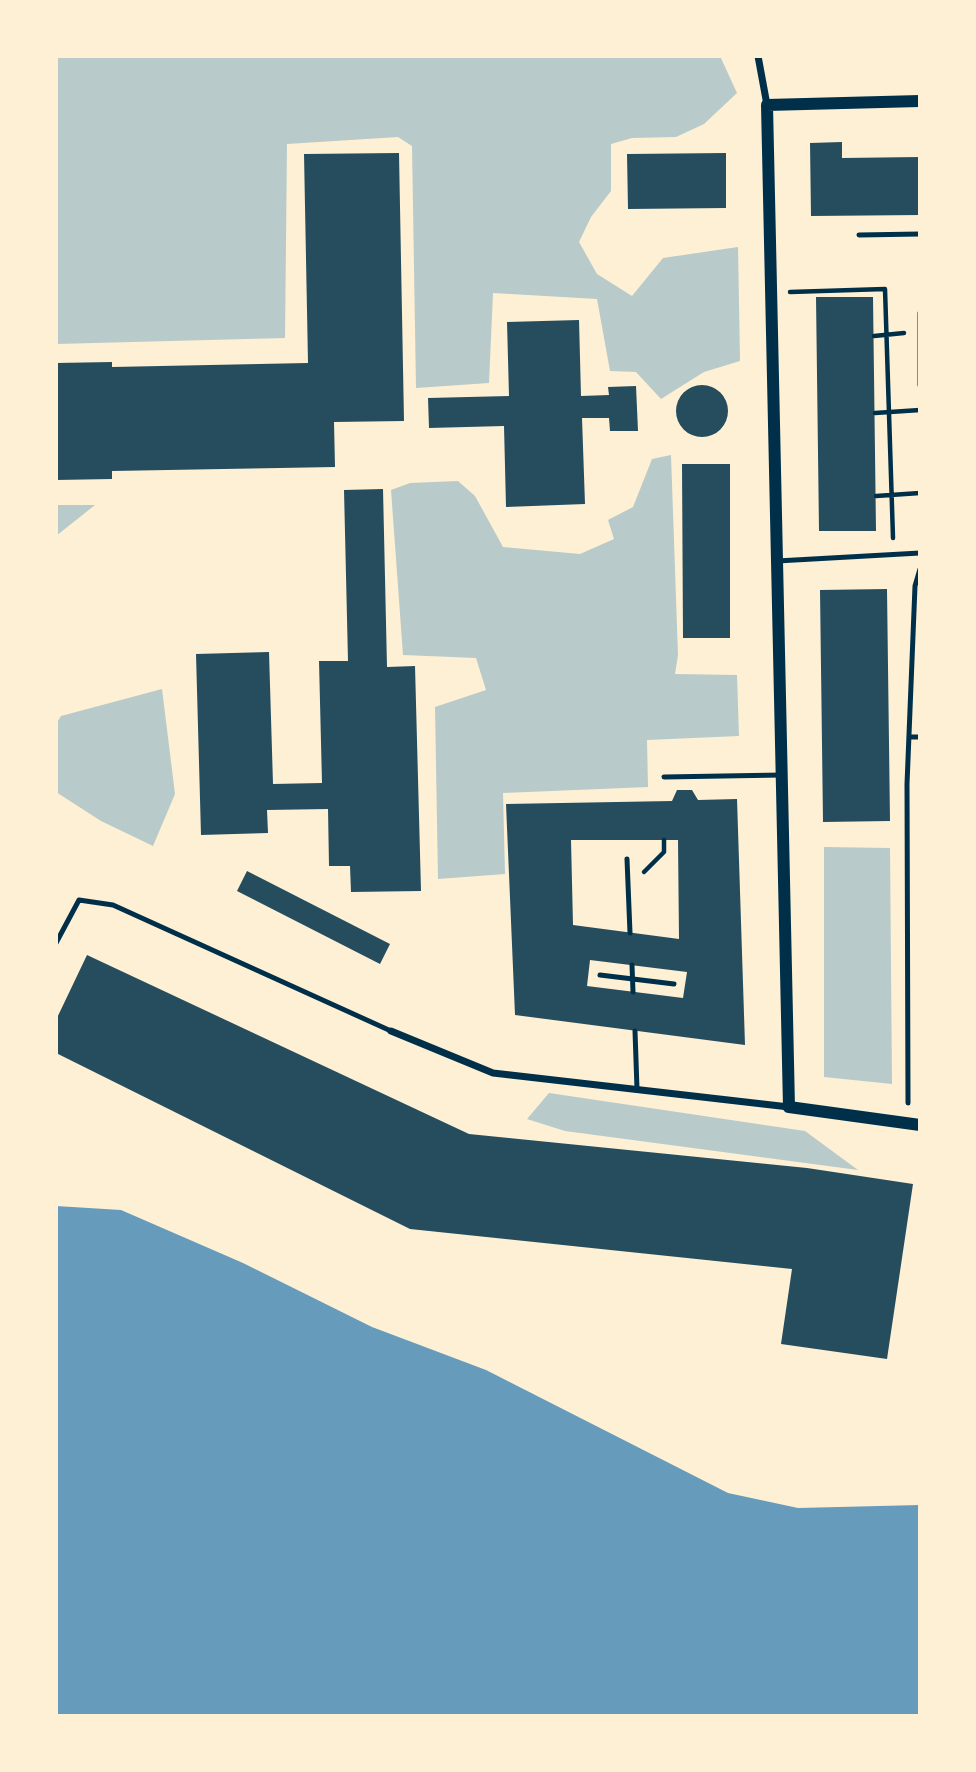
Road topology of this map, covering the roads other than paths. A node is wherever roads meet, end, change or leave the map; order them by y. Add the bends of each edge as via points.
1 (758, 56) edge
2 (920, 101) edge
3 (767, 104) junction
4 (920, 234) edge
5 (859, 235) dead end
6 (920, 313) edge
7 (918, 332) edge
8 (920, 385) edge
9 (920, 553) edge
10 (777, 561) junction
11 (920, 569) edge
12 (917, 586) edge
13 (909, 737) junction
14 (920, 737) edge
15 (782, 775) junction
16 (664, 777) dead end
17 (627, 859) dead end
18 (630, 933) dead end
19 (56, 943) edge
20 (632, 965) dead end
21 (600, 975) dead end
22 (632, 979) junction
23 (674, 984) dead end
24 (633, 992) dead end
25 (391, 1031) joint
26 (635, 1031) dead end
27 (637, 1089) junction
28 (908, 1104) dead end
29 (789, 1107) junction
30 (920, 1125) edge

1 - 3 street
2 - 3 street
3 - 10 street
4 - 5 lane
6 - 7 lane
7 - 8 lane
9 - 10 lane
10 - 15 street
11 - 12 lane
12 - 13 lane
13 - 14 lane
13 - 28 lane
15 - 16 lane
15 - 29 street
17 - 18 lane
19 - 25 lane via 79,900 113,905
20 - 22 lane
21 - 22 lane
22 - 23 lane
22 - 24 lane
25 - 27 street via 494,1073
26 - 27 lane
27 - 29 street
29 - 30 street

